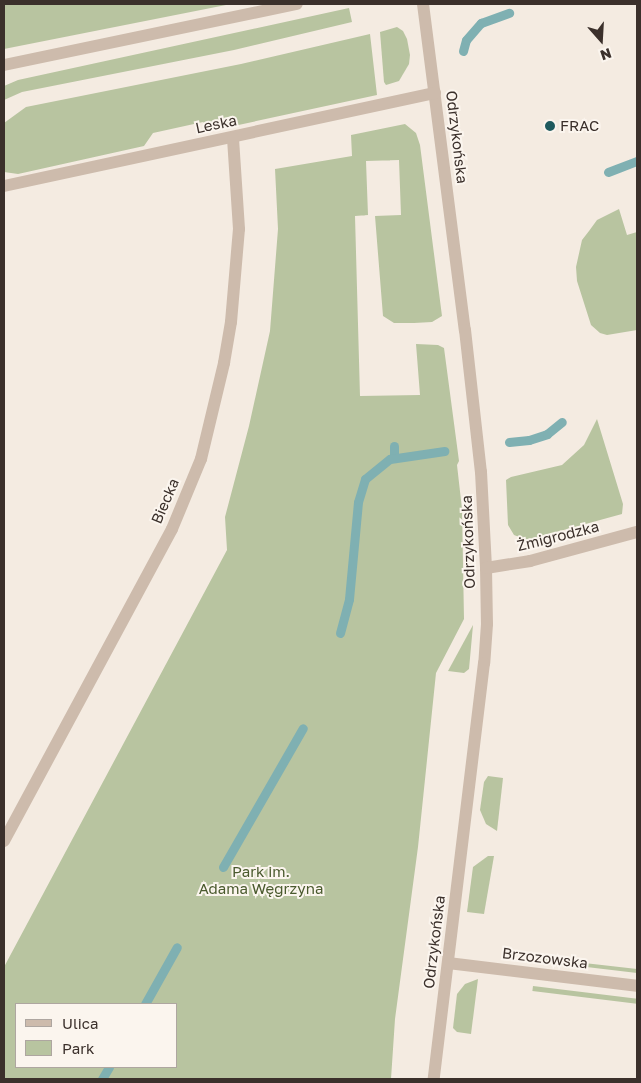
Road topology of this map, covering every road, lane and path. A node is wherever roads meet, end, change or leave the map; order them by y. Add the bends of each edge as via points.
1 (297, 4) edge
2 (423, 4) edge
3 (4, 66) edge
4 (435, 93) junction
5 (233, 138) junction
6 (4, 186) edge
7 (637, 532) edge
8 (486, 568) junction
9 (4, 841) edge
10 (448, 963) junction
11 (637, 986) edge
12 (434, 1079) edge

1 - 3 street
2 - 4 street, Odrzykońska
4 - 5 street, Leska
4 - 8 street, Odrzykońska via 481,472
5 - 6 street, Leska
5 - 9 street, Biecka via 239,229 231,322 201,459 172,529
7 - 8 street, Żmigrodzka via 530,561
8 - 10 street, Odrzykońska via 484,663
10 - 11 street, Brzozowska
10 - 12 street, Odrzykońska

